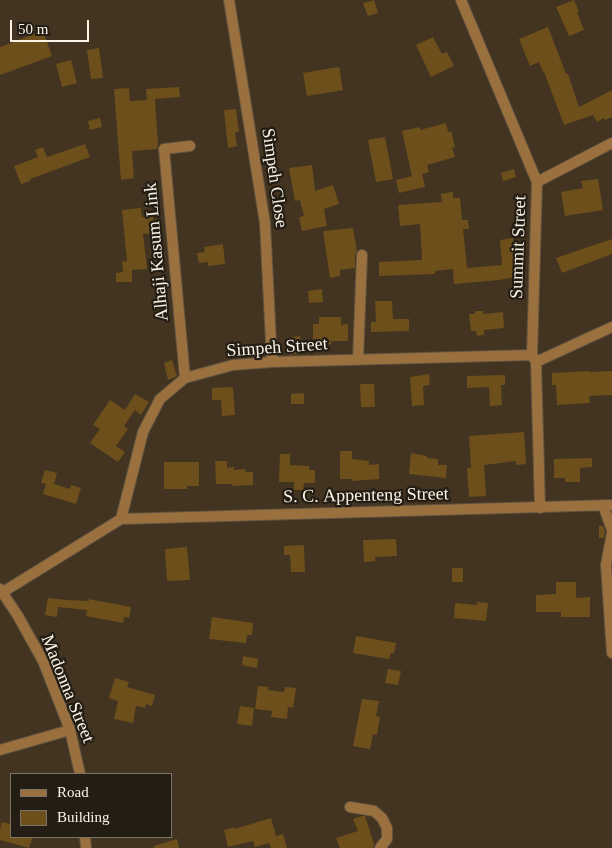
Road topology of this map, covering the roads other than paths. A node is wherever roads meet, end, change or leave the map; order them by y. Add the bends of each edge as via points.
1 (229, 0) edge
2 (461, 0) edge
3 (612, 143) edge
4 (190, 146) dead end
5 (537, 182) junction
6 (362, 256) dead end
7 (612, 327) edge
8 (534, 359) junction
9 (358, 360) junction
10 (272, 362) junction
11 (185, 378) junction
12 (607, 505) edge
13 (540, 508) junction
14 (121, 519) junction
15 (612, 531) edge
16 (2, 591) edge
17 (612, 652) edge
18 (70, 730) junction
19 (0, 750) edge
20 (80, 773) edge
21 (350, 807) dead end
22 (380, 848) edge

1 - 10 street, Simpeh Close via 265,223
2 - 5 street, Summit Street
3 - 5 street
4 - 11 street, Alhaji Kasum Link via 164,148
5 - 8 street, Summit Street
6 - 9 street
7 - 8 street
8 - 9 street, Simpeh Street
8 - 13 street, Summit Street
9 - 10 street, Simpeh Street
10 - 11 street, Simpeh Street via 233,365
11 - 14 street, Simpeh Street via 160,399 143,432
12 - 13 street, S. C. Appenteng Street
12 - 15 street
13 - 14 street, S. C. Appenteng Street
14 - 16 street, Madonna Street
15 - 17 street via 606,565
16 - 18 street, Madonna Street via 43,661
18 - 19 street
18 - 20 street, Madonna Street
21 - 22 street via 374,811 382,818 387,828 387,839

